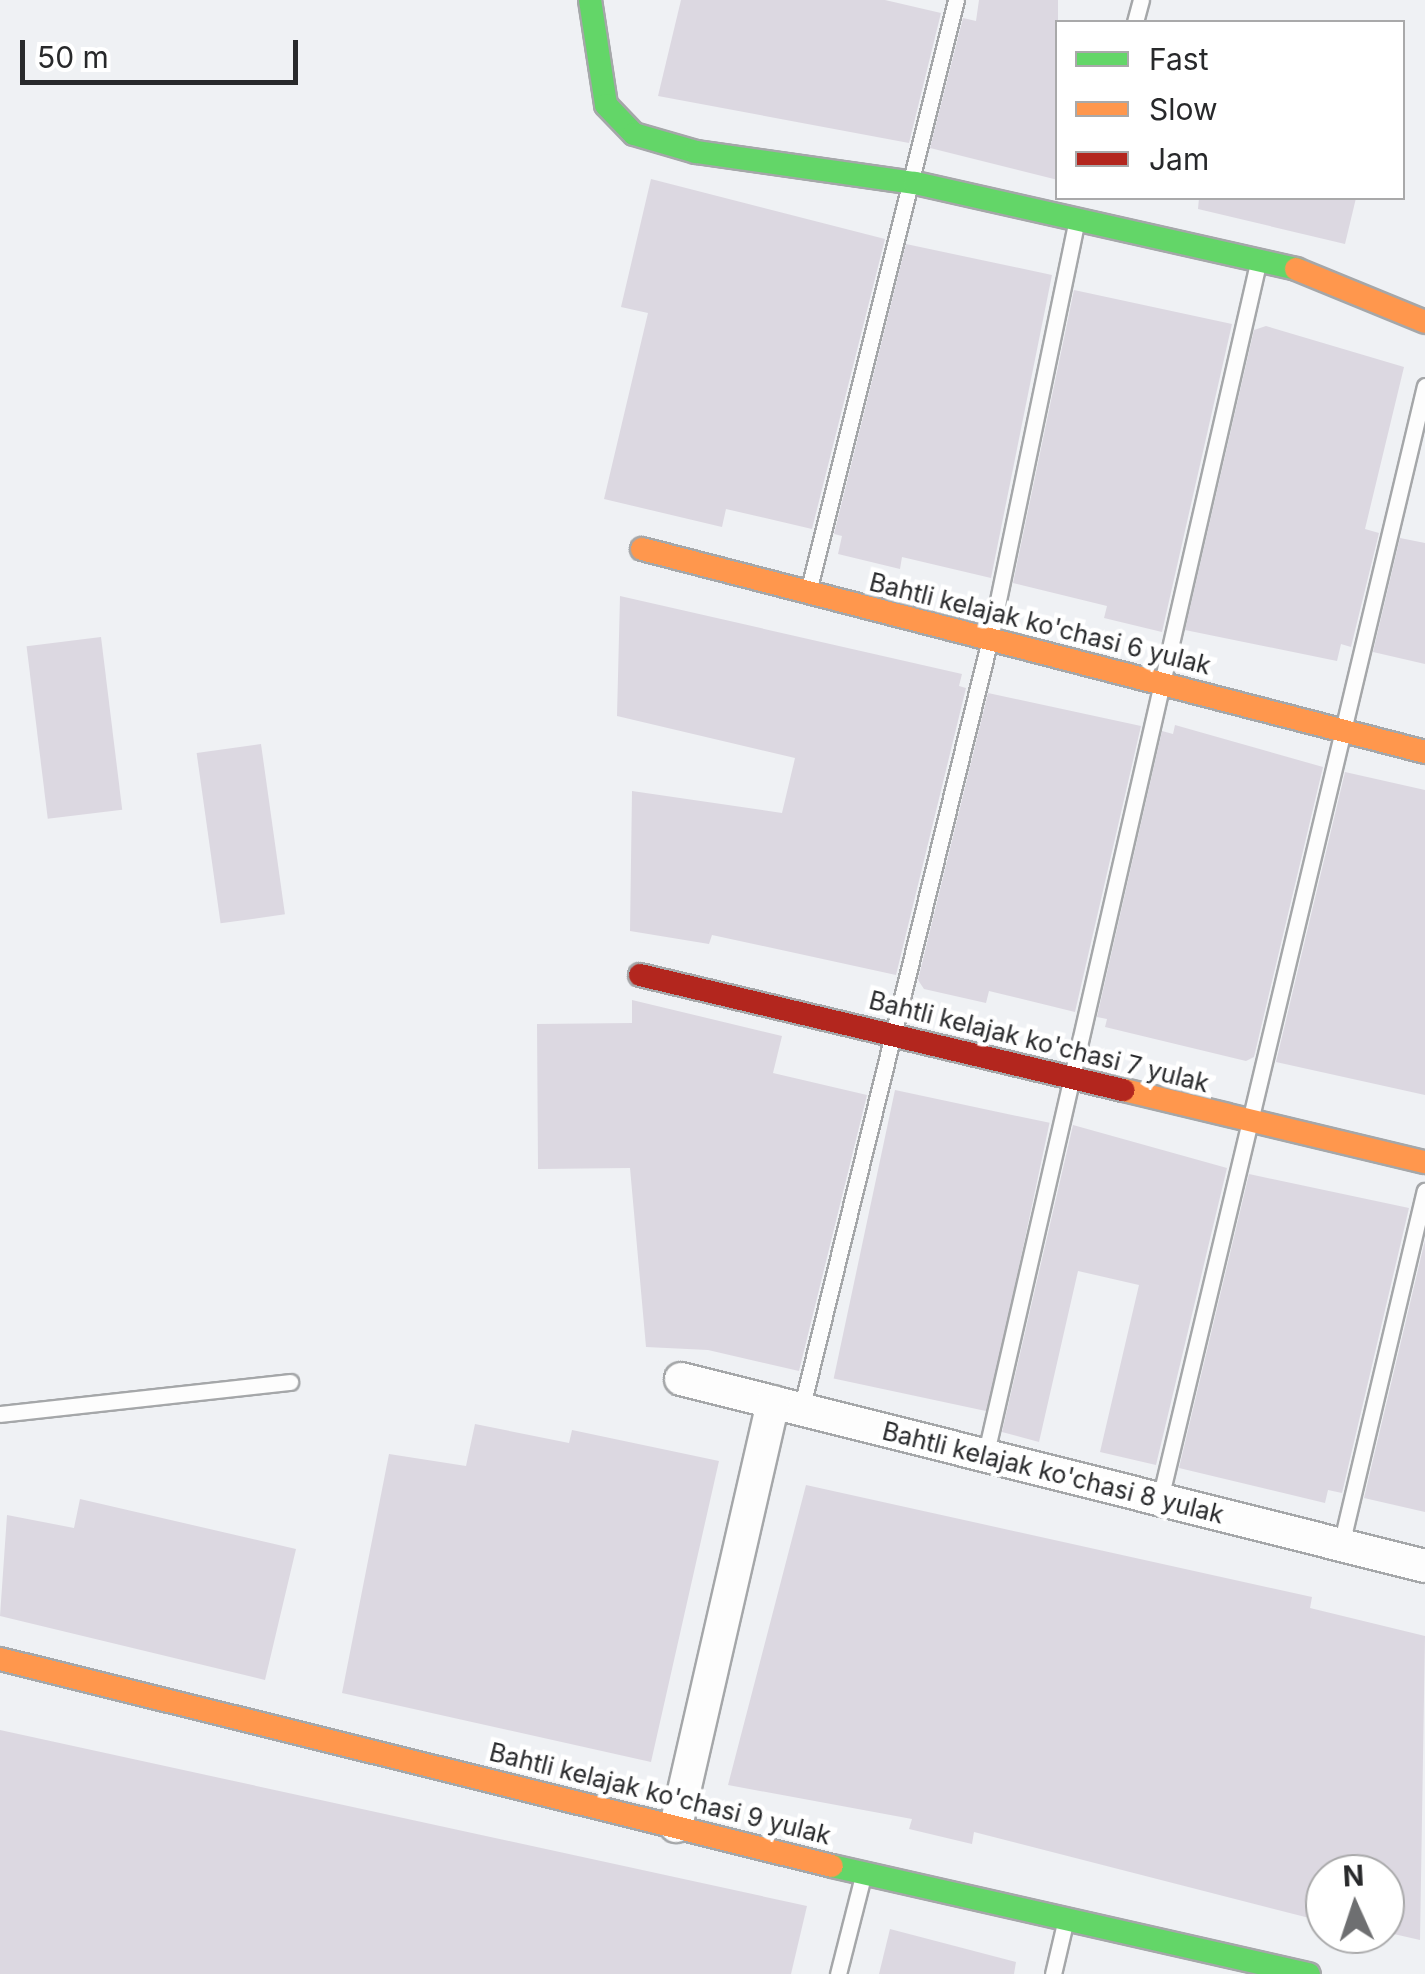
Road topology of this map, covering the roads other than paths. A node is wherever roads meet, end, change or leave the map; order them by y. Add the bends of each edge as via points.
1 (590, 0) edge
2 (956, 0) edge
3 (915, 183) junction
4 (1094, 200) edge
5 (1083, 220) junction
6 (1259, 261) junction
7 (1425, 322) edge
8 (1425, 386) edge
9 (642, 549) dead end
10 (808, 592) junction
11 (990, 639) junction
12 (1166, 684) junction
13 (1344, 730) junction
14 (1425, 752) edge
15 (640, 975) dead end
16 (893, 1034) junction
17 (1073, 1076) junction
18 (1248, 1122) junction
19 (1425, 1162) edge
20 (1425, 1191) edge
21 (681, 1379) dead end
22 (290, 1382) dead end
23 (787, 1406) junction
24 (0, 1414) edge
25 (984, 1457) junction
26 (1160, 1500) junction
27 (1341, 1546) junction
28 (1425, 1566) edge
29 (0, 1658) edge
30 (676, 1826) junction
31 (864, 1872) junction
32 (1066, 1919) junction
33 (1240, 1966) edge
34 (838, 1974) edge
35 (1054, 1974) edge
36 (1310, 1974) edge

1 - 3 street via 606,105 634,134 696,152
2 - 3 lane
3 - 5 street
3 - 10 lane
4 - 5 lane
5 - 6 street
5 - 11 lane
6 - 7 street via 1328,276
6 - 12 lane
8 - 13 lane
9 - 10 street, Bahtli kelajak ko'chasi 6 yulak
10 - 11 street, Bahtli kelajak ko'chasi 6 yulak
11 - 12 street, Bahtli kelajak ko'chasi 6 yulak
11 - 16 lane
12 - 13 street, Bahtli kelajak ko'chasi 6 yulak
12 - 17 lane
13 - 14 street, Bahtli kelajak ko'chasi 6 yulak
13 - 18 lane
15 - 16 street, Bahtli kelajak ko'chasi 7 yulak
16 - 17 street, Bahtli kelajak ko'chasi 7 yulak
16 - 23 lane
17 - 18 street, Bahtli kelajak ko'chasi 7 yulak
17 - 25 lane
18 - 19 street, Bahtli kelajak ko'chasi 7 yulak
18 - 26 lane
20 - 27 lane
21 - 23 street, Bahtli kelajak ko'chasi 8 yulak
22 - 24 lane
23 - 25 street, Bahtli kelajak ko'chasi 8 yulak
23 - 30 street
25 - 26 street, Bahtli kelajak ko'chasi 8 yulak
26 - 27 street, Bahtli kelajak ko'chasi 8 yulak
27 - 28 street, Bahtli kelajak ko'chasi 8 yulak
29 - 30 street, Bahtli kelajak ko'chasi 9 yulak
30 - 31 street, Bahtli kelajak ko'chasi 9 yulak
31 - 32 street, Bahtli kelajak ko'chasi 9 yulak
31 - 34 lane
32 - 33 street, Bahtli kelajak ko'chasi 9 yulak
32 - 35 lane
33 - 36 street, Bahtli kelajak ko'chasi 9 yulak

